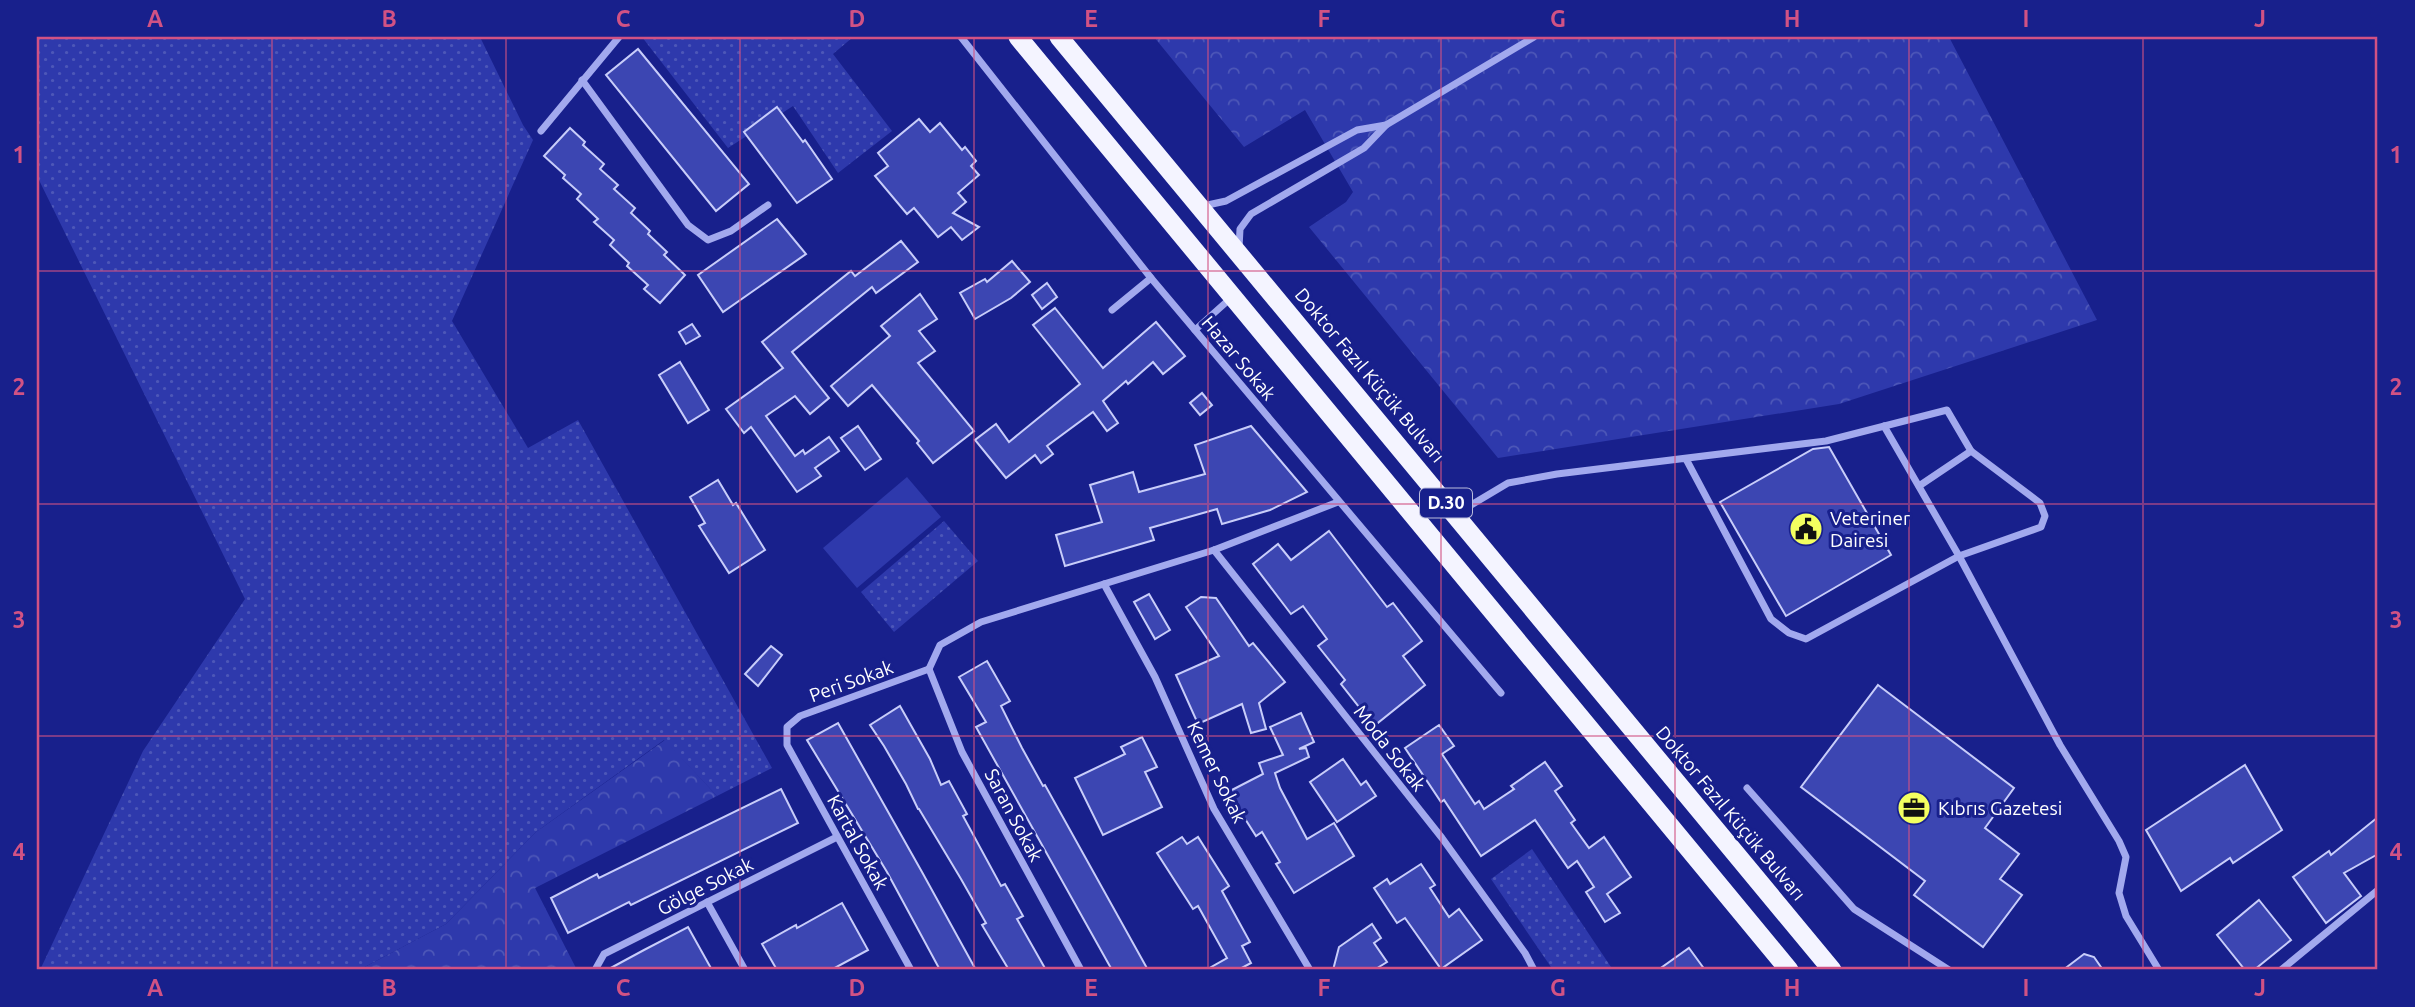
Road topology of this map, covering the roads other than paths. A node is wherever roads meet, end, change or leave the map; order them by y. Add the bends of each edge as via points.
1 (619, 37) edge
2 (961, 37) edge
3 (1018, 37) edge
4 (1059, 37) edge
5 (1534, 37) edge
6 (582, 80) junction
7 (1386, 125) junction
8 (541, 131) dead end
9 (768, 205) dead end
10 (1201, 206) junction
11 (1239, 252) junction
12 (1152, 278) junction
13 (1233, 296) junction
14 (1112, 310) dead end
15 (1195, 330) junction
16 (1884, 426) junction
17 (1971, 451) junction
18 (1686, 458) junction
19 (1919, 486) junction
20 (1338, 502) junction
21 (1456, 514) junction
22 (1214, 550) junction
23 (1959, 556) junction
24 (1104, 584) junction
25 (929, 670) junction
26 (1501, 693) dead end
27 (787, 727) joint
28 (1746, 788) dead end
29 (837, 837) junction
30 (2378, 890) edge
31 (707, 902) junction
32 (595, 970) edge
33 (745, 970) edge
34 (911, 970) edge
35 (1081, 970) edge
36 (1310, 970) edge
37 (1534, 970) edge
38 (1789, 970) edge
39 (1832, 970) edge
40 (1950, 970) edge
41 (2159, 970) edge
42 (2281, 970) edge

1 - 6 street
2 - 12 street, Hazar Sokak
3 - 13 highway, D.30
4 - 10 highway, Doktor Fazıl Küçük Bulvarı / D.30
5 - 7 street
6 - 8 street
6 - 9 street via 688,225 708,240 732,231
7 - 10 street via 1357,131 1226,201
7 - 11 street via 1364,148 1251,214 1240,229
10 - 11 highway, Doktor Fazıl Küçük Bulvarı / D.30
11 - 21 highway, Doktor Fazıl Küçük Bulvarı / D.30
12 - 14 street
12 - 15 street, Hazar Sokak
13 - 15 street
13 - 38 highway, D.30
15 - 20 street, Hazar Sokak
16 - 17 street via 1947,410
16 - 18 street via 1826,441
16 - 19 street
17 - 19 street
17 - 23 street via 2040,503 2045,516 2041,527
18 - 21 street via 1508,483
18 - 23 street via 1771,618 1789,633 1806,639
19 - 23 street
20 - 22 street
20 - 26 street, Hazar Sokak
21 - 39 highway, Doktor Fazıl Küçük Bulvarı / D.30
22 - 24 street
22 - 37 street, Moda Sokak via 1442,838
23 - 41 street via 2060,745 2119,841 2126,856 2119,893 2126,916
24 - 25 street via 981,622 940,645
24 - 36 street, Kemer Sokak via 1155,677 1214,809
25 - 27 street, Peri Sokak via 800,716
25 - 35 street, Saran Sokak via 962,752
27 - 29 street, Kartal Sokak via 787,744
28 - 40 street via 1854,908
29 - 31 street, Gölge Sokak
29 - 34 street, Kartal Sokak
30 - 42 street
31 - 32 street, Gölge Sokak via 604,954
31 - 33 street

